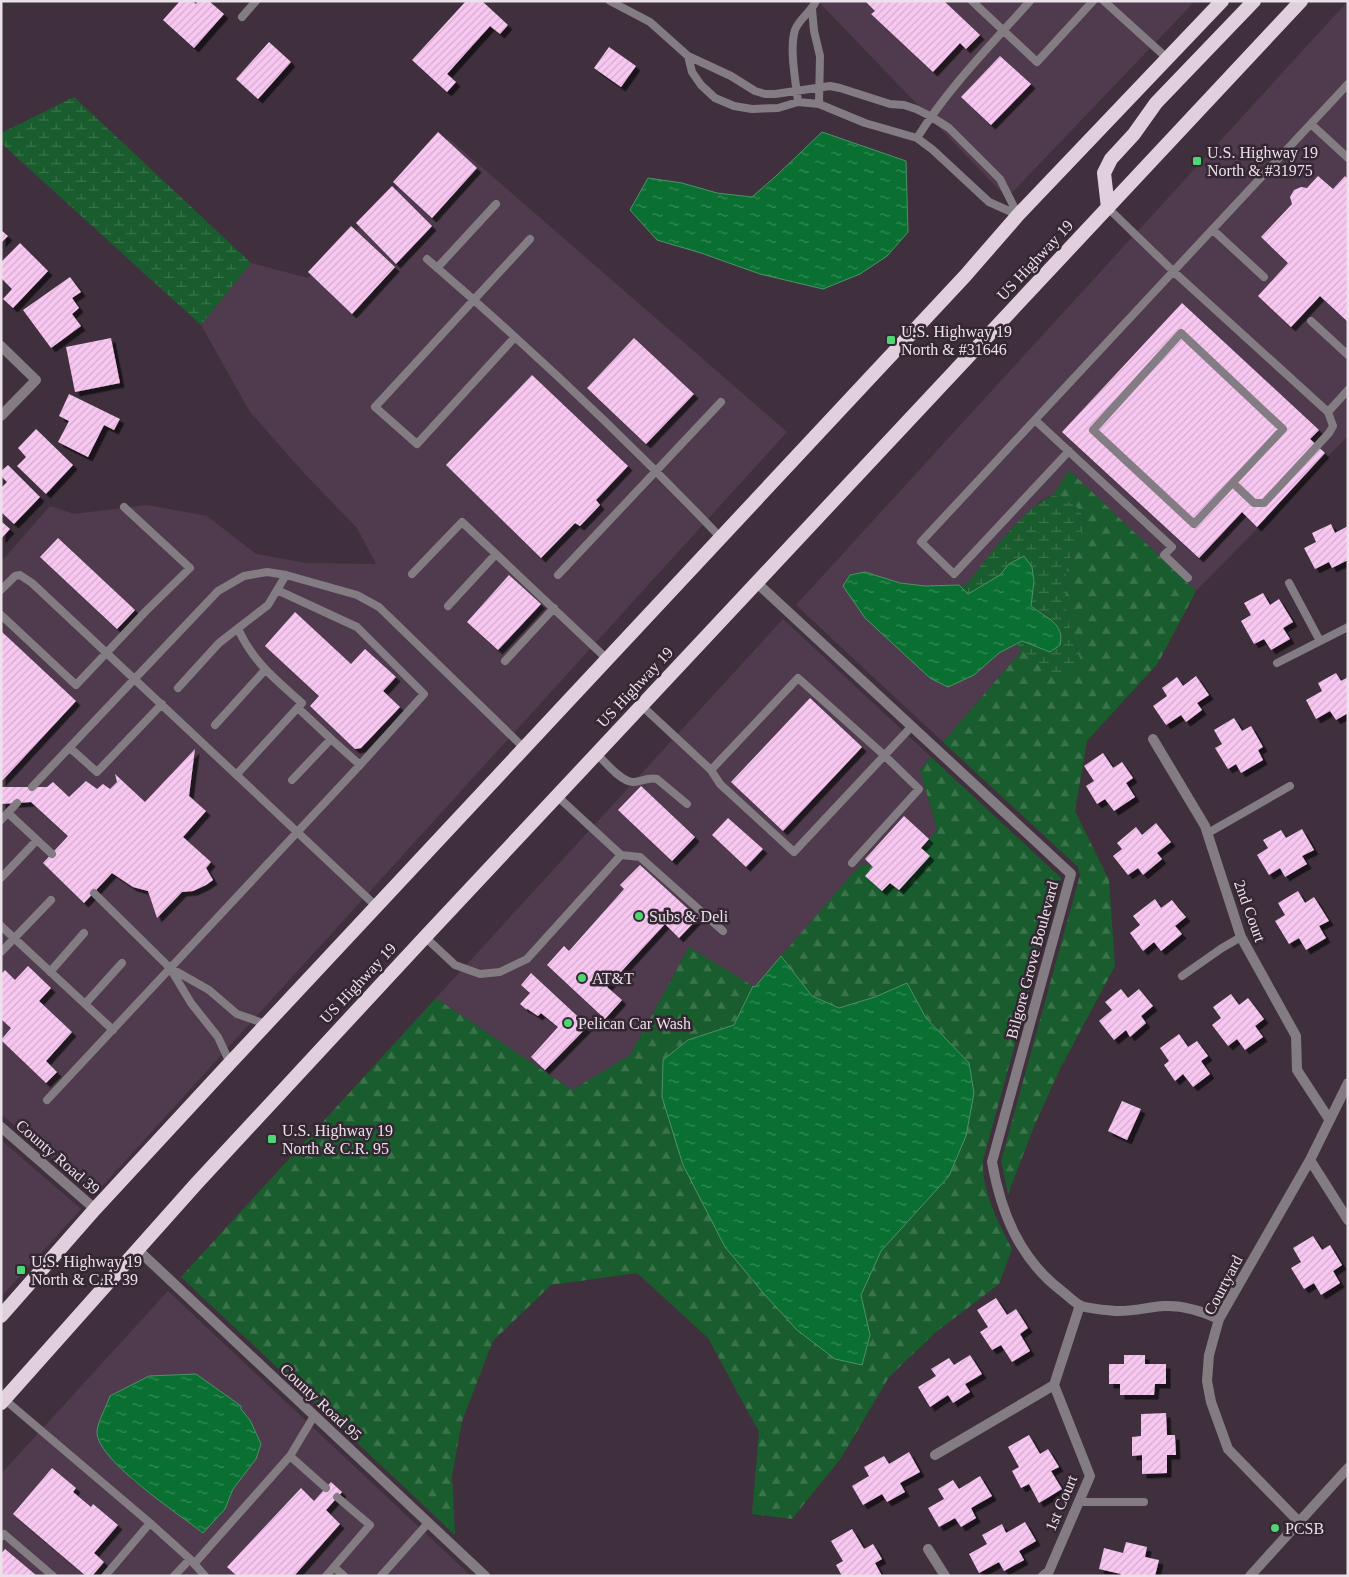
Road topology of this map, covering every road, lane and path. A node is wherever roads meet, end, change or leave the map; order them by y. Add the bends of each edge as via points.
1 (256, 1) edge
2 (610, 1) edge
3 (816, 1) edge
4 (972, 1) edge
5 (1030, 1) edge
6 (1093, 1) edge
7 (1104, 1) edge
8 (1222, 1) edge
9 (1254, 1) edge
10 (1301, 1) edge
11 (812, 9) junction
12 (242, 17) dead end
13 (1004, 30) junction
14 (688, 56) junction
15 (1168, 59) junction
16 (1348, 84) edge
17 (819, 86) junction
18 (797, 90) junction
19 (798, 102) junction
20 (818, 104) junction
21 (930, 116) junction
22 (1311, 124) junction
23 (916, 138) junction
24 (1347, 156) edge
25 (496, 204) dead end
26 (1108, 208) junction
27 (1018, 215) junction
28 (1213, 230) junction
29 (530, 239) dead end
30 (427, 259) dead end
31 (437, 268) junction
32 (1174, 272) junction
33 (1264, 277) dead end
34 (473, 300) junction
35 (1311, 321) dead end
36 (515, 337) junction
37 (1, 346) edge
38 (1348, 355) edge
39 (1348, 390) edge
40 (721, 402) dead end
41 (1328, 412) junction
42 (1, 416) edge
43 (1036, 420) junction
44 (1069, 451) junction
45 (657, 471) junction
46 (1233, 483) junction
47 (124, 507) dead end
48 (720, 538) junction
49 (496, 554) junction
50 (286, 574) junction
51 (412, 574) dead end
52 (558, 575) dead end
53 (1188, 578) dead end
54 (757, 582) junction
55 (1289, 583) dead end
56 (1, 590) edge
57 (277, 590) junction
58 (448, 606) dead end
59 (554, 608) junction
60 (1, 615) edge
61 (1348, 627) edge
62 (238, 629) junction
63 (1320, 641) junction
64 (106, 652) junction
65 (607, 659) junction
66 (505, 661) dead end
67 (1277, 662) dead end
68 (265, 670) junction
69 (135, 679) junction
70 (178, 688) dead end
71 (162, 704) junction
72 (642, 706) junction
73 (298, 708) junction
74 (215, 725) dead end
75 (912, 726) junction
76 (330, 739) junction
77 (1153, 740) dead end
78 (70, 748) junction
79 (525, 748) junction
80 (597, 754) junction
81 (884, 755) junction
82 (360, 765) junction
83 (711, 770) junction
84 (237, 774) junction
85 (292, 780) dead end
86 (1290, 786) dead end
87 (32, 787) dead end
88 (557, 796) junction
89 (17, 803) dead end
90 (687, 804) dead end
91 (8, 813) junction
92 (1, 820) edge
93 (299, 832) junction
94 (1208, 833) junction
95 (37, 840) junction
96 (52, 854) dead end
97 (621, 855) junction
98 (852, 863) dead end
99 (1, 878) edge
100 (94, 893) dead end
101 (51, 900) dead end
102 (376, 906) junction
103 (1, 926) edge
104 (723, 931) dead end
105 (84, 934) dead end
106 (425, 937) junction
107 (14, 938) junction
108 (1241, 938) junction
109 (1, 952) edge
110 (122, 964) dead end
111 (170, 968) junction
112 (50, 972) junction
113 (1182, 976) dead end
114 (85, 1004) junction
115 (266, 1024) junction
116 (112, 1030) junction
117 (230, 1064) junction
118 (1348, 1083) edge
119 (47, 1100) dead end
120 (1329, 1119) junction
121 (1, 1127) edge
122 (1310, 1160) junction
123 (95, 1209) junction
124 (1348, 1220) edge
125 (137, 1249) junction
126 (1080, 1306) junction
127 (1, 1316) edge
128 (1219, 1319) junction
129 (1054, 1385) junction
130 (3, 1401) edge
131 (314, 1416) junction
132 (935, 1455) dead end
133 (290, 1456) junction
134 (1348, 1468) edge
135 (326, 1488) dead end
136 (338, 1498) dead end
137 (1079, 1502) junction
138 (1144, 1502) dead end
139 (1299, 1522) junction
140 (150, 1523) junction
141 (428, 1523) junction
142 (1, 1537) edge
143 (928, 1549) dead end
144 (192, 1561) junction
145 (334, 1567) junction
146 (53, 1576) edge
147 (105, 1576) edge
148 (174, 1576) edge
149 (205, 1576) edge
150 (326, 1576) edge
151 (344, 1576) edge
152 (381, 1576) edge
153 (485, 1576) edge
154 (945, 1576) edge
155 (1043, 1576) edge
156 (1250, 1576) edge

1 - 12 lane
2 - 14 lane via 650,22
3 - 11 lane
4 - 13 lane
5 - 13 lane
6 - 13 lane via 1037,62
7 - 15 lane
8 - 15 highway
9 - 26 highway via 1156,103 1111,159 1104,173
10 - 26 highway, US Highway 19
11 - 17 lane via 820,56
11 - 18 lane via 800,22 793,41
13 - 21 lane
14 - 18 lane via 755,91 775,94
14 - 19 lane via 692,72 701,85 715,98 734,106 764,109
15 - 27 highway
16 - 22 lane
17 - 18 lane
17 - 20 lane
17 - 21 lane via 840,88 916,109
18 - 19 lane
19 - 20 lane
20 - 23 lane via 865,123
21 - 23 lane
21 - 27 lane via 949,128 1000,179
22 - 24 lane
22 - 28 lane
23 - 27 lane via 990,202
25 - 31 lane
26 - 32 lane
26 - 54 highway, US Highway 19
27 - 48 highway
28 - 32 lane
28 - 33 lane
29 - 34 lane
30 - 31 lane
31 - 34 lane
32 - 41 lane
32 - 43 lane
34 - 36 lane
34 - 36 lane via 376,407 416,444
35 - 38 lane
36 - 45 lane
37 - 42 street via 36,380
39 - 41 lane
40 - 45 lane
41 - 46 lane via 1333,426 1330,433 1264,503 1254,503
43 - 44 lane
43 - 44 lane via 921,542 954,574
44 - 53 lane via 1172,547 1164,555
45 - 48 lane
45 - 52 lane
46 - 46 lane via 1194,524 1093,430 1181,333 1283,429
47 - 64 lane via 190,568
48 - 65 highway
49 - 51 lane via 462,522
49 - 58 lane
49 - 59 lane
50 - 57 lane
50 - 69 lane via 267,572 244,576 218,591
50 - 79 lane via 357,595 379,607
54 - 72 highway, US Highway 19
54 - 75 street, Bilgore Grove Boulevard
55 - 63 lane
56 - 64 lane via 20,575
57 - 62 lane via 268,606
57 - 82 lane via 358,627 424,694
59 - 65 lane
59 - 66 lane
60 - 64 lane via 76,685
61 - 63 lane
62 - 68 lane
62 - 70 lane via 219,643
63 - 67 lane
64 - 69 lane
65 - 79 highway
68 - 73 lane via 302,704
68 - 74 lane
69 - 71 lane
69 - 78 lane
71 - 78 lane via 97,772
71 - 84 lane
72 - 80 highway, US Highway 19
72 - 83 lane
73 - 76 lane
73 - 84 lane
75 - 81 lane
75 - 126 street, Bilgore Grove Boulevard via 1071,874 992,1162 1005,1216 1027,1256 1039,1272
76 - 82 lane
76 - 85 lane
77 - 94 street, 2nd Court
78 - 87 lane
79 - 102 highway
80 - 88 highway, US Highway 19
80 - 90 lane via 623,779 630,782 657,778
81 - 83 lane via 798,678
81 - 83 lane via 794,852 720,784
81 - 98 lane via 919,789
82 - 93 lane
84 - 93 lane
86 - 94 lane
88 - 97 lane
88 - 106 highway, US Highway 19
89 - 91 lane
91 - 92 lane
91 - 95 lane
93 - 102 lane
93 - 111 lane
94 - 108 street, 2nd Court
95 - 96 lane
95 - 99 lane
97 - 104 lane via 640,857
97 - 106 lane via 526,959 500,972 480,974 455,965
100 - 111 lane
101 - 107 lane
102 - 115 highway
103 - 107 lane
105 - 112 lane
106 - 125 highway, US Highway 19
107 - 109 lane
107 - 112 lane
108 - 113 lane
108 - 120 street, 2nd Court via 1296,1036 1296,1070
110 - 114 lane
111 - 115 lane via 209,990 237,1014
111 - 116 lane
111 - 117 lane via 218,1037
112 - 114 lane
114 - 116 lane
115 - 117 highway
116 - 119 lane
117 - 123 highway
118 - 120 street, Courtyard
120 - 122 street, Courtyard
121 - 123 street, County Road 39
122 - 124 street
122 - 128 street, Courtyard
123 - 127 highway
125 - 130 highway, US Highway 19
125 - 131 street, County Road 95
126 - 128 street via 1116,1311 1184,1307
126 - 129 street
128 - 139 street, Courtyard via 1209,1355 1207,1381 1228,1449
129 - 132 street
129 - 137 street, 1st Court via 1090,1476
130 - 140 lane
131 - 133 lane
131 - 141 street, County Road 95
133 - 135 lane
133 - 144 lane
134 - 139 street
136 - 145 lane via 370,1525
137 - 138 lane
137 - 155 street, 1st Court via 1049,1571
139 - 156 street
140 - 144 lane
140 - 147 lane
141 - 152 lane
141 - 153 street, County Road 95
142 - 146 lane via 4,1534
143 - 154 street
144 - 148 lane
144 - 149 lane
145 - 150 lane
145 - 151 lane

